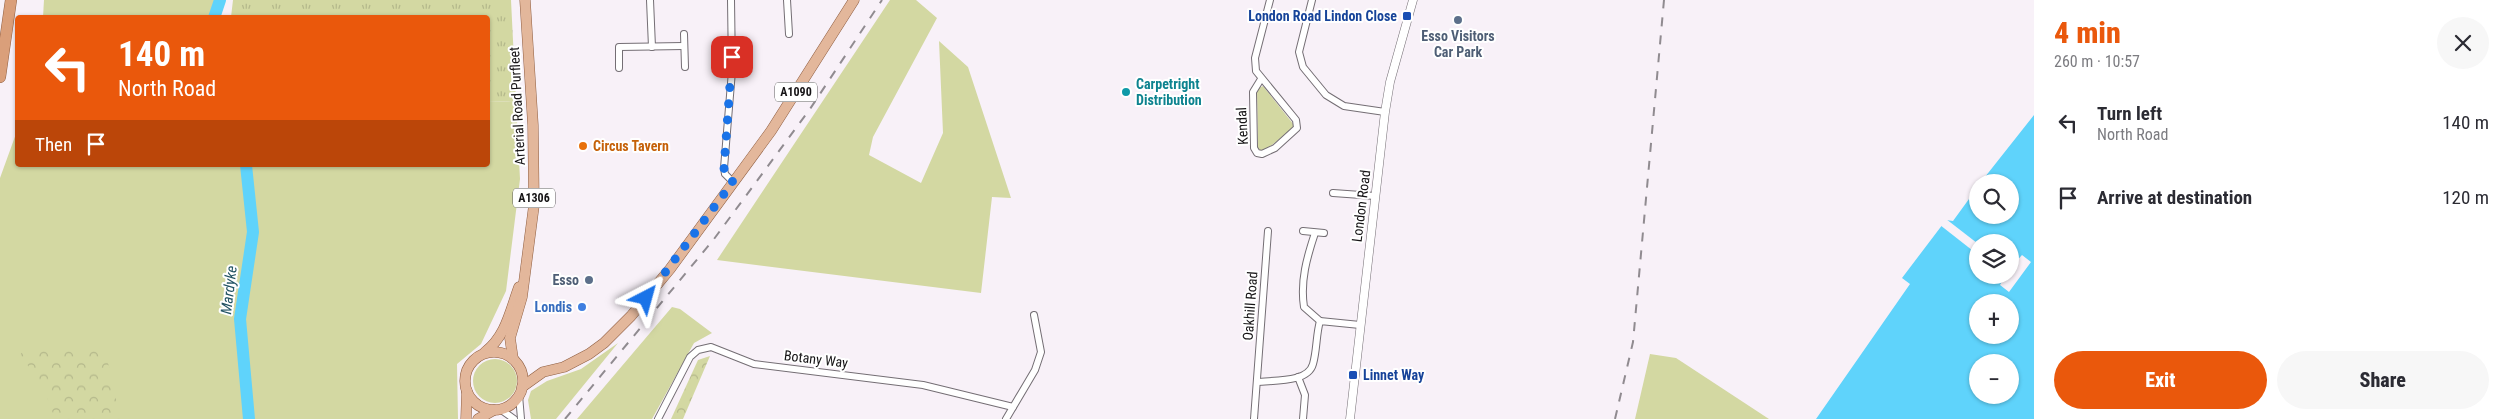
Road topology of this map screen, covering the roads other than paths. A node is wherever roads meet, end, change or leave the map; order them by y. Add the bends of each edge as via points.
1 (11, 0) edge
2 (525, 0) edge
3 (650, 0) edge
4 (731, 0) edge
5 (787, 0) edge
6 (854, 0) edge
7 (1270, 0) edge
8 (1312, 0) edge
9 (1413, 0) edge
10 (684, 34) dead end
11 (789, 34) dead end
12 (684, 46) junction
13 (652, 47) junction
14 (685, 67) dead end
15 (619, 68) dead end
16 (0, 77) edge
17 (1261, 80) junction
18 (1385, 112) junction
19 (733, 182) junction
20 (1333, 193) dead end
21 (1375, 196) junction
22 (1268, 231) dead end
23 (1302, 231) dead end
24 (1315, 232) junction
25 (1324, 233) dead end
26 (525, 271) junction
27 (1034, 315) dead end
28 (1320, 321) junction
29 (1360, 325) junction
30 (482, 355) junction
31 (515, 361) junction
32 (542, 372) junction
33 (1298, 377) junction
34 (1258, 382) junction
35 (467, 390) junction
36 (521, 391) junction
37 (1013, 407) junction
38 (497, 409) junction
39 (466, 419) edge
40 (478, 419) edge
41 (514, 419) edge
42 (521, 419) edge
43 (658, 419) edge
44 (1006, 419) edge
45 (1254, 419) edge
46 (1303, 419) edge
47 (1350, 419) edge

1 - 16 highway
2 - 26 main road, Arterial Road Purfleet / A1306 via 534,167 532,222
3 - 13 street
4 - 19 street via 732,71 724,168
5 - 11 street
6 - 19 main road, A1090 via 771,131
7 - 17 street, Kendal via 1255,58
8 - 18 street via 1299,52 1303,67 1318,87 1344,106
9 - 18 street, London Road
10 - 12 street
12 - 13 street
12 - 14 street
13 - 15 street via 619,48
17 - 17 street, Kendal via 1293,116 1297,128 1275,148 1262,154 1254,148 1253,111 1253,92
18 - 21 street, London Road
19 - 32 main road, A1090 via 670,269 604,344 578,361
20 - 21 street
21 - 29 street, London Road
22 - 34 street, Oakhill Road
23 - 24 street
24 - 25 street
24 - 28 street via 1304,268 1302,295 1304,307
26 - 30 main road, Arterial Road Purfleet / A1306 via 505,327 493,346
26 - 31 main road, Arterial Road Purfleet / A1306 via 522,297 510,338
27 - 37 street via 1041,352 1035,370
28 - 29 street
28 - 33 street via 1313,364 1307,373
29 - 47 street, London Road
30 - 31 main road via 498,352
30 - 35 main road via 475,359 466,374
31 - 32 main road
31 - 36 main road via 523,379
32 - 36 main road, A1090
33 - 34 street
33 - 46 street via 1305,395
34 - 45 street, Oakhill Road
35 - 38 main road via 475,402
35 - 39 main road
36 - 38 main road via 514,402
36 - 42 street
37 - 43 street, Botany Way via 923,385 754,364 711,347 698,350 690,357
37 - 44 street
38 - 40 main road
38 - 41 street

